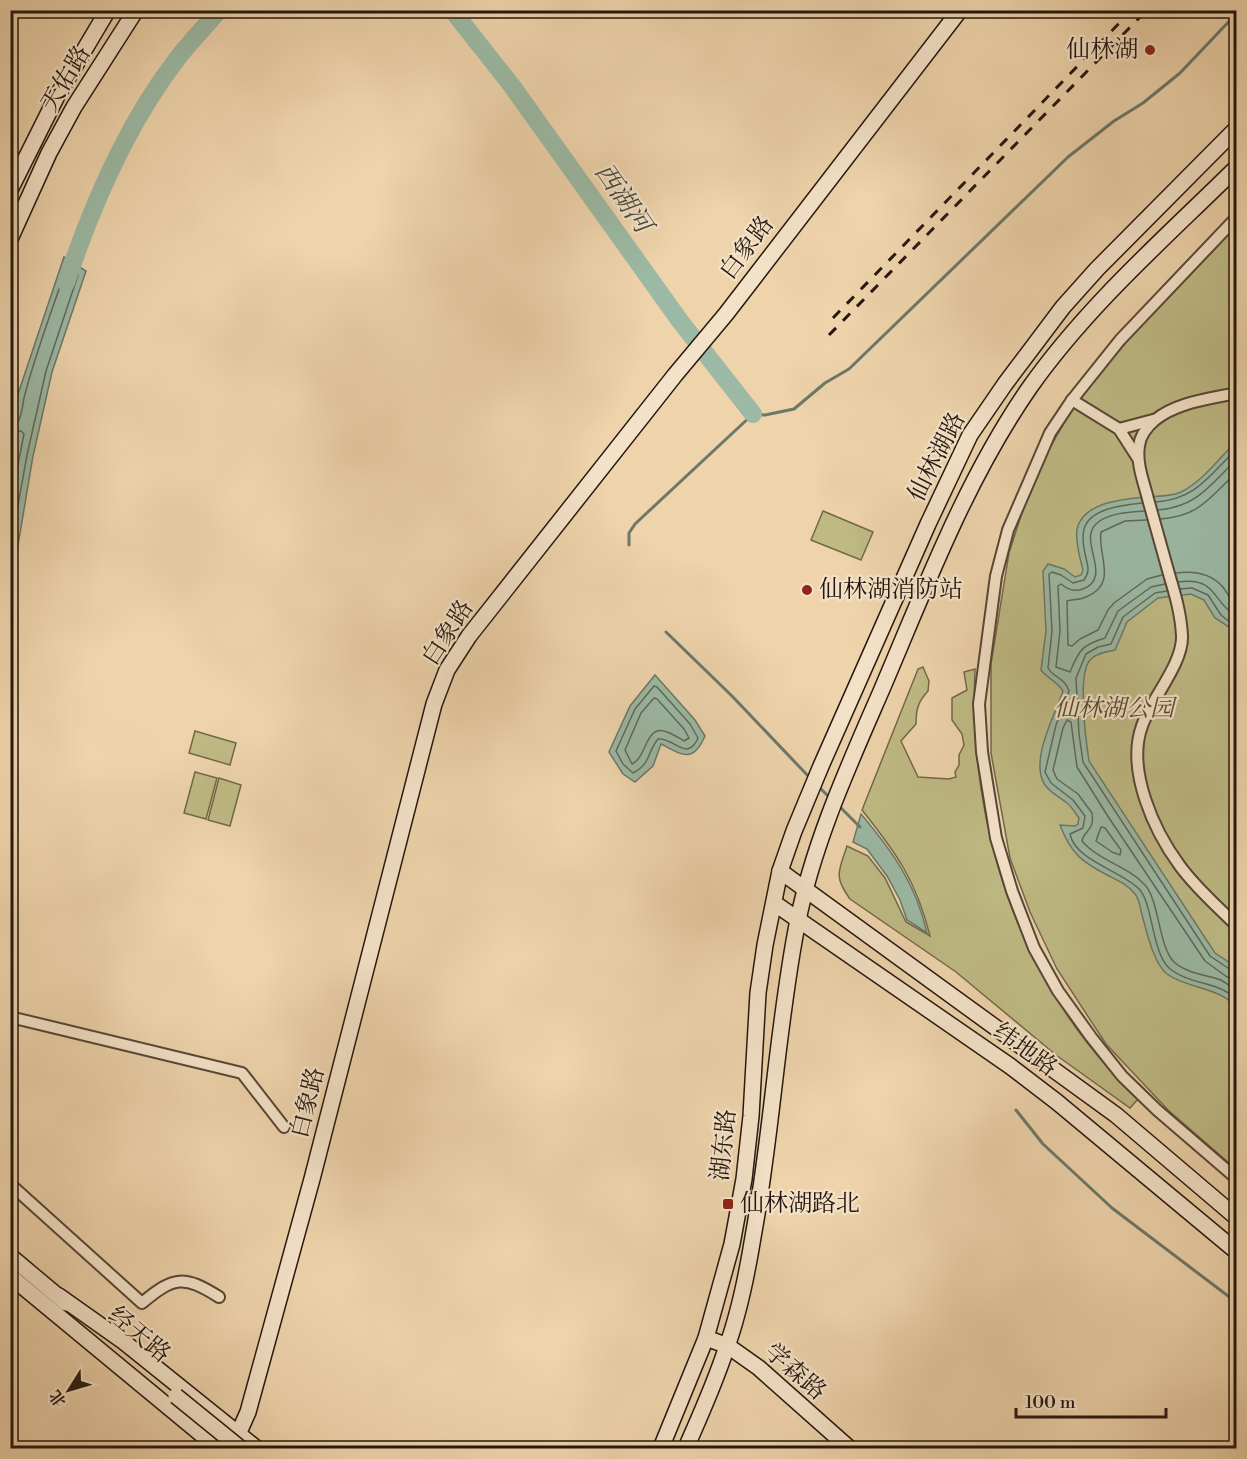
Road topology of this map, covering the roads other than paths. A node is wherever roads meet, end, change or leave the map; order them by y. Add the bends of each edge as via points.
1 (108, 10) edge
2 (136, 10) edge
3 (960, 10) edge
4 (1236, 129) edge
5 (1236, 168) edge
6 (10, 190) edge
7 (1236, 218) edge
8 (10, 239) edge
9 (1035, 342) junction
10 (1053, 358) junction
11 (1236, 393) edge
12 (1072, 400) junction
13 (1157, 418) junction
14 (1119, 429) junction
15 (1138, 460) junction
16 (780, 871) junction
17 (805, 889) junction
18 (774, 903) junction
19 (798, 920) junction
20 (1236, 925) edge
21 (11, 1019) edge
22 (284, 1127) dead end
23 (1236, 1178) edge
24 (10, 1184) edge
25 (1236, 1217) edge
26 (1236, 1251) edge
27 (10, 1256) edge
28 (10, 1276) edge
29 (59, 1296) junction
30 (219, 1297) dead end
31 (53, 1311) junction
32 (706, 1338) junction
33 (728, 1346) junction
34 (172, 1402) junction
35 (237, 1444) edge
36 (203, 1449) edge
37 (218, 1449) edge
38 (256, 1449) edge
39 (662, 1449) edge
40 (686, 1449) edge
41 (849, 1449) edge

1 - 6 main road, 天佑路 via 57,96
2 - 8 main road, 天佑路 via 74,107
3 - 35 main road, 白象路 via 726,314 469,636 447,670
4 - 9 main road, 仙林湖路 via 1097,269
5 - 10 main road, 仙林湖路 via 1133,268
7 - 12 street via 1157,299
9 - 10 main road
9 - 16 main road, 仙林湖路 via 970,435 821,766
10 - 17 main road, 仙林湖路 via 992,447 950,530 826,825
11 - 13 street via 1185,404
12 - 14 street
12 - 23 street via 1050,433 1024,491 996,576 979,704 982,752 996,838 1034,948 1058,991 1122,1076
13 - 14 street
13 - 15 street via 1141,438
14 - 15 street
15 - 20 street via 1180,615 1182,644 1141,727 1138,775 1145,801 1180,866
16 - 17 main road, 纬地路
16 - 18 main road, 湖东路
17 - 19 main road, 湖东路
17 - 25 main road, 纬地路 via 1116,1115
18 - 19 main road, 纬地路
18 - 32 main road, 湖东路 via 758,993 744,1179 732,1244
19 - 26 main road, 纬地路 via 1029,1080
19 - 33 main road, 湖东路 via 753,1238
21 - 22 street via 242,1073
24 - 30 street via 142,1303 159,1288 180,1281 197,1284
27 - 29 main road, 经天路
28 - 31 main road, 经天路
29 - 34 main road, 经天路
29 - 35 main road via 124,1342
31 - 34 main road, 经天路
31 - 36 main road
32 - 33 main road, 学森路
32 - 39 main road, 湖东路
33 - 40 main road, 湖东路
33 - 41 main road, 学森路 via 759,1368
34 - 35 main road, 经天路, bridge
34 - 37 main road, 经天路
35 - 38 main road

